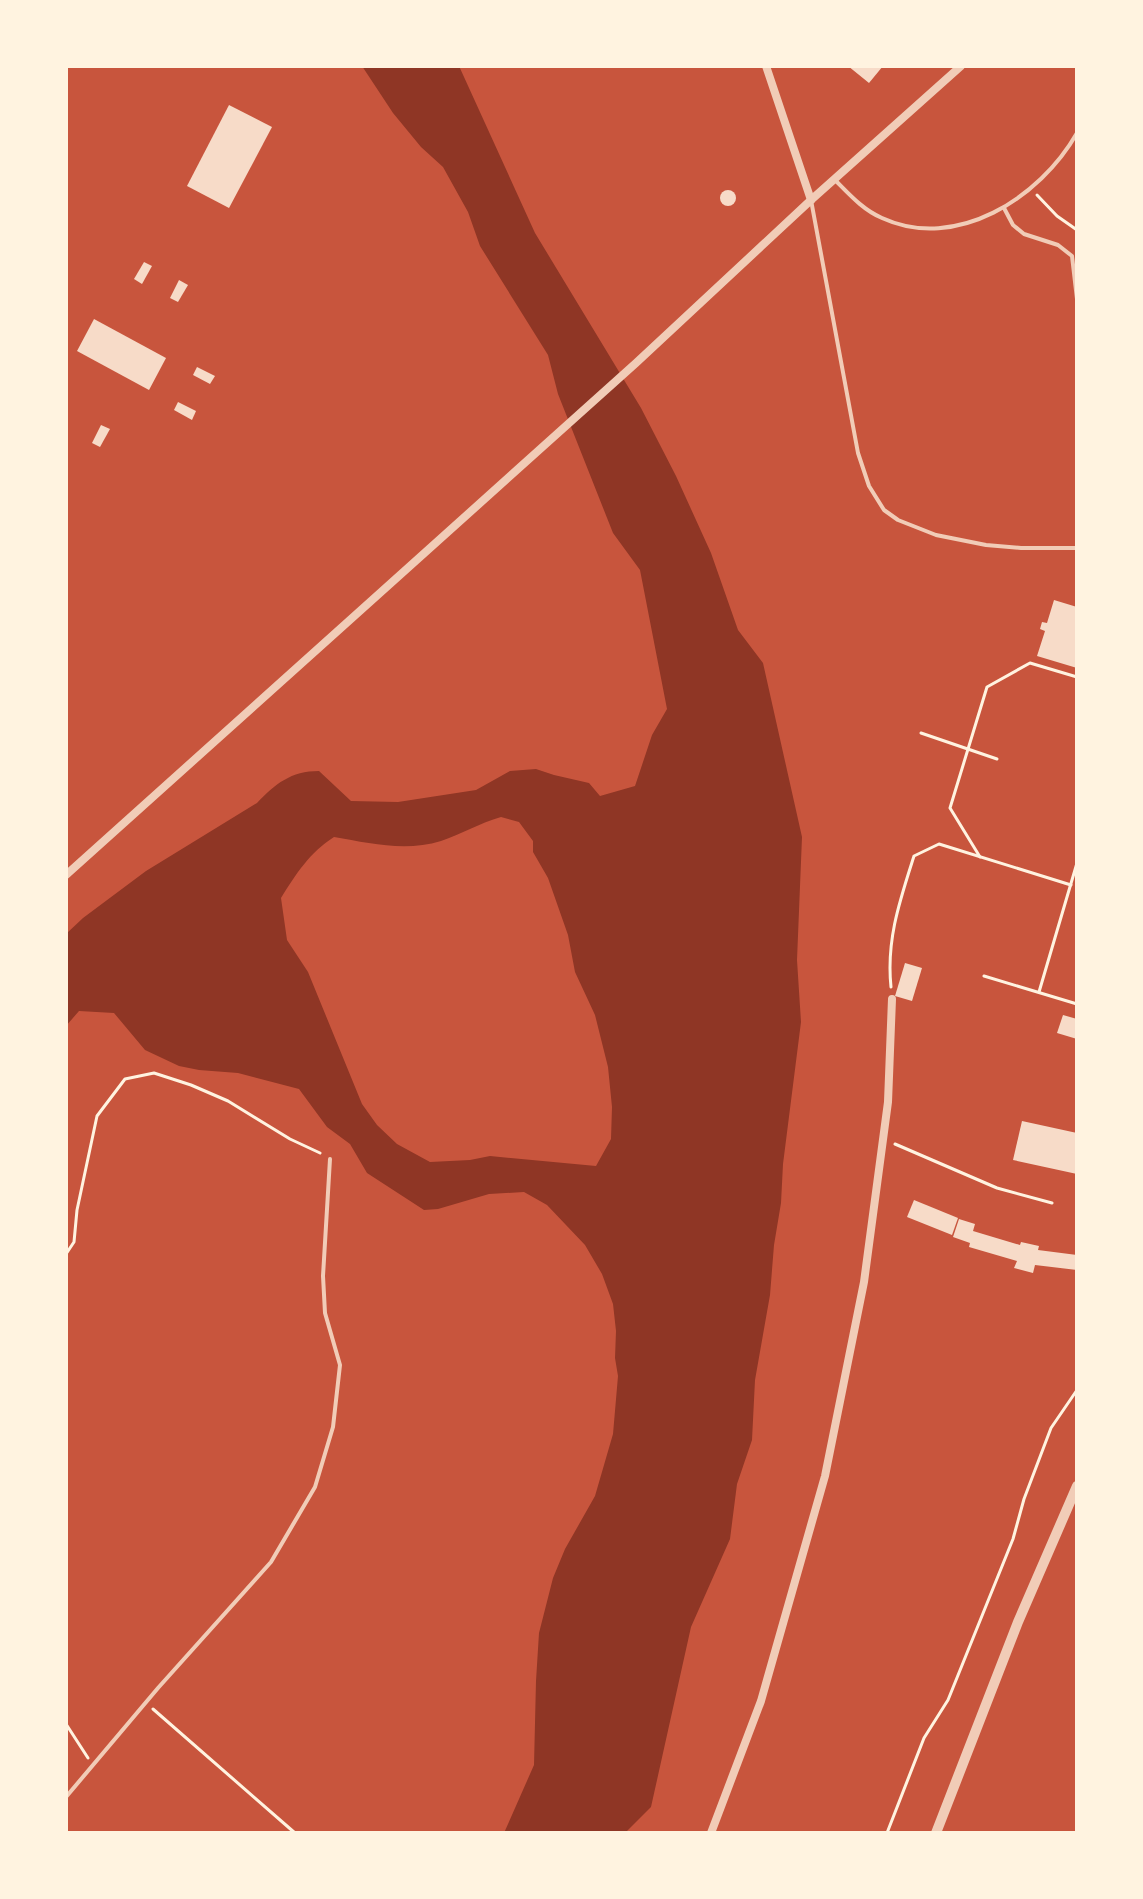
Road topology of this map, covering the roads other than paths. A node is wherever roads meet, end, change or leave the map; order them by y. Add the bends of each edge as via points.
1 (766, 66) edge
2 (961, 66) edge
3 (1077, 133) edge
4 (835, 180) junction
5 (811, 200) junction
6 (1004, 208) junction
7 (1077, 299) edge
8 (1077, 548) edge
9 (66, 875) edge
10 (892, 999) road end
11 (330, 1159) road end
12 (1077, 1486) edge
13 (66, 1797) edge
14 (711, 1833) edge
15 (936, 1833) edge

1 - 5 street
2 - 4 street
3 - 6 lane via 1053,169
4 - 5 street
4 - 6 lane via 858,203 902,226 953,226
5 - 8 lane via 853,431 869,486 884,510 936,535 986,545
5 - 9 street
6 - 7 lane via 1024,234 1058,245 1072,256
10 - 14 street via 888,1102 864,1282 825,1476 761,1701
11 - 13 lane via 323,1276 325,1313 340,1365 333,1427 315,1487 271,1562
12 - 15 street

